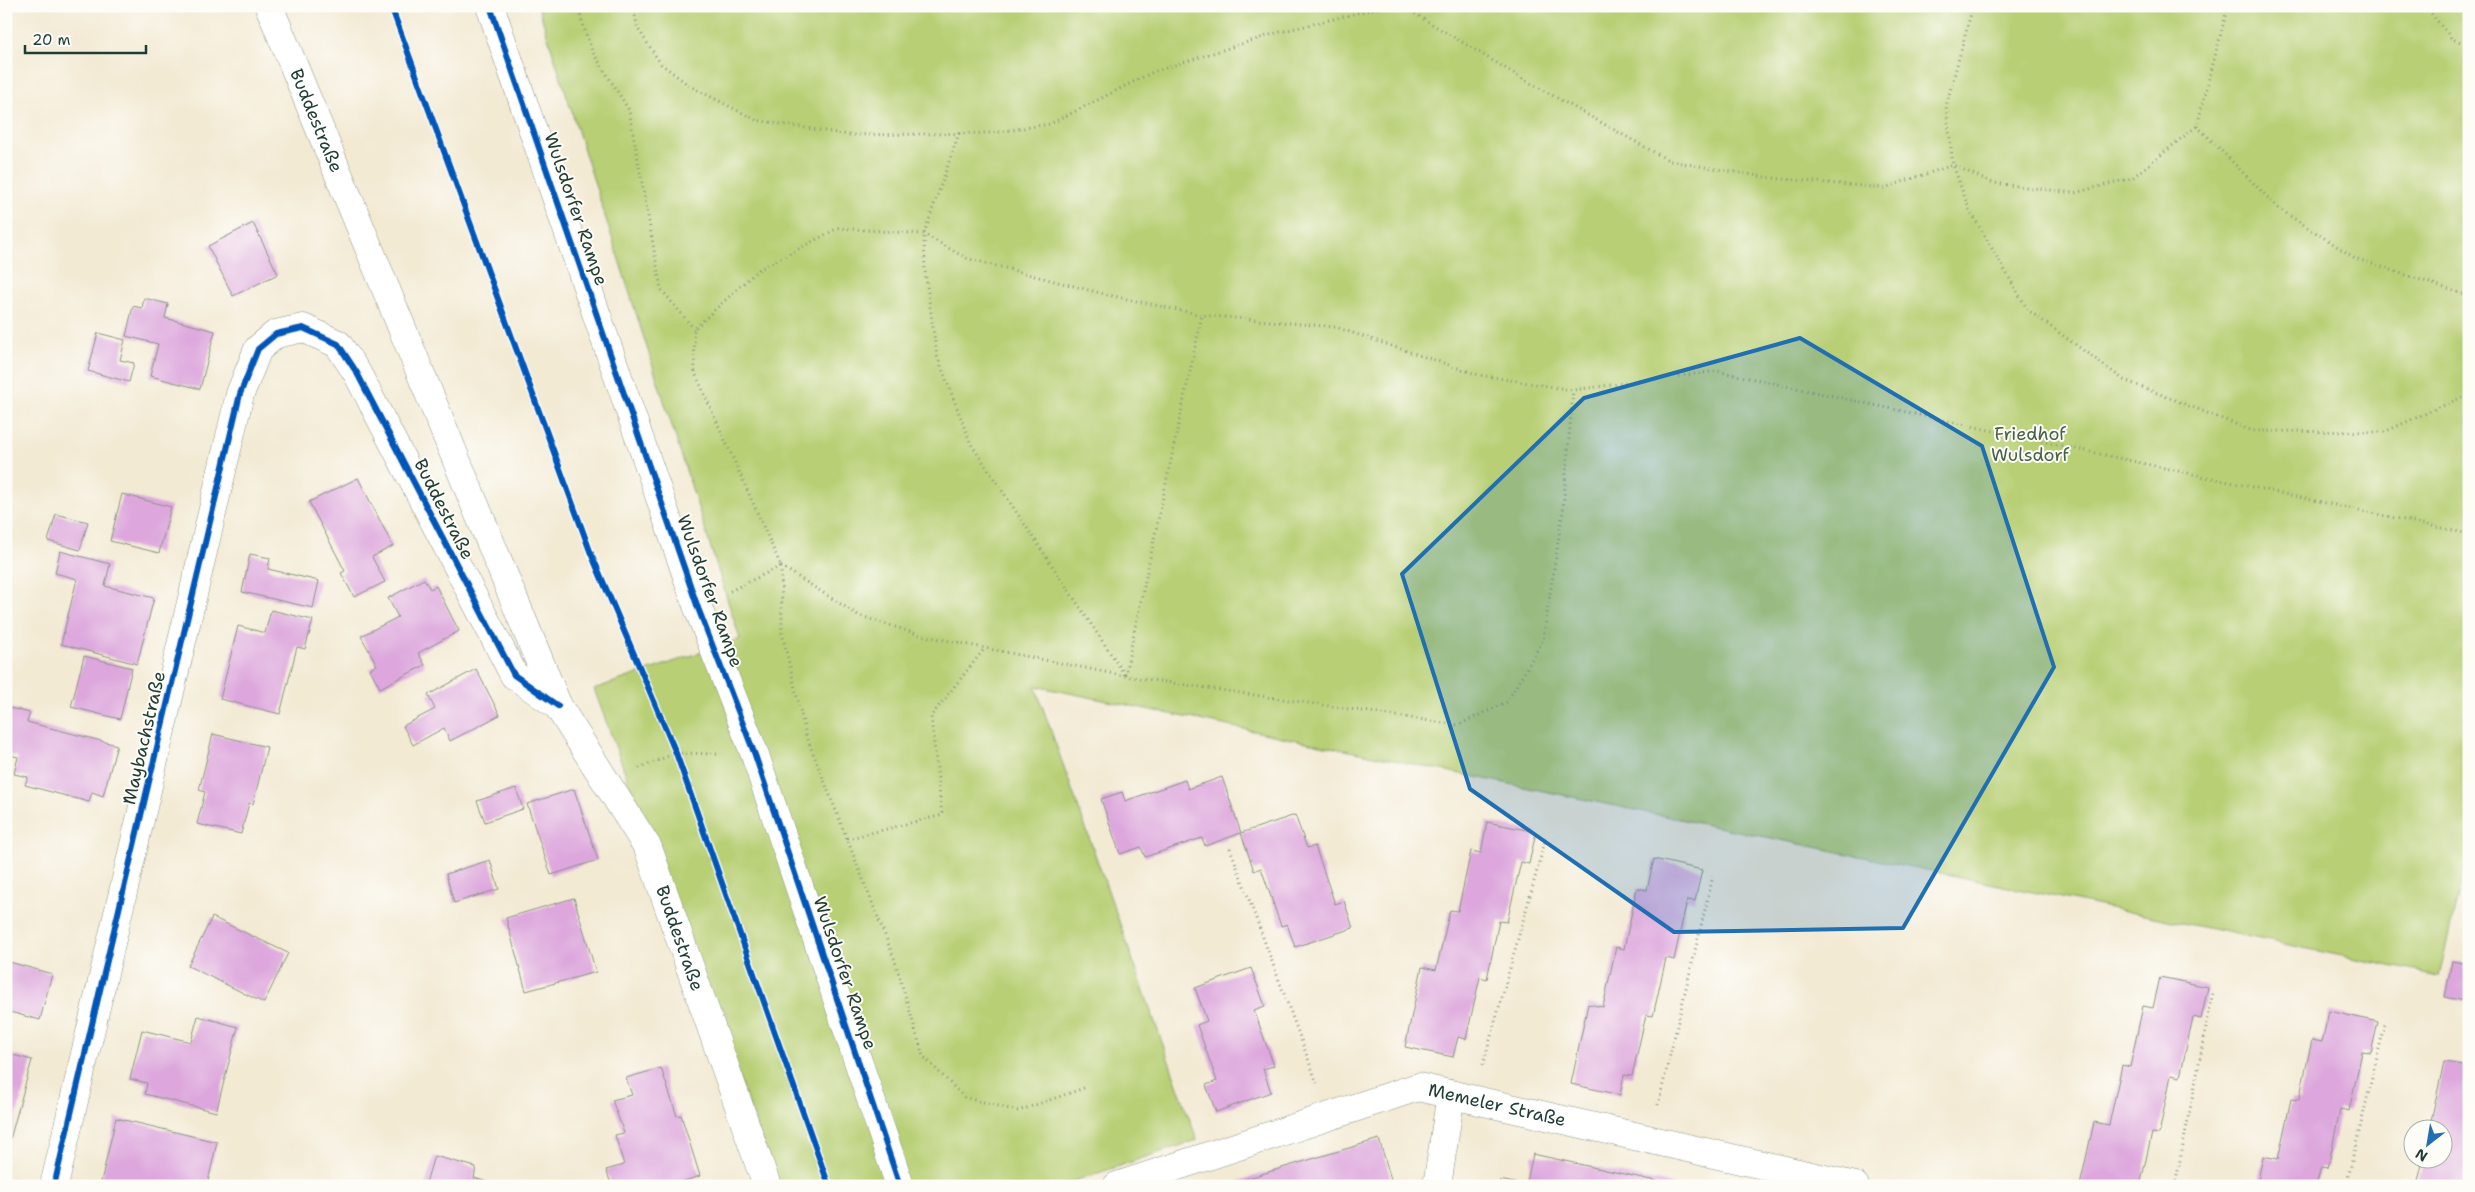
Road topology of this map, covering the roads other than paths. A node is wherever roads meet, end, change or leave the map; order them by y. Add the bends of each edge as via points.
1 (269, 6) edge
2 (490, 6) edge
3 (303, 328) joint
4 (558, 706) junction
5 (1462, 1097) junction
6 (54, 1186) edge
7 (767, 1186) edge
8 (900, 1186) edge
9 (1117, 1186) edge
10 (1437, 1186) edge
11 (1855, 1186) edge

1 - 4 street, Buddestraße
2 - 8 street, Wulsdorfer Rampe via 698,608 755,755
3 - 4 street, Buddestraße via 338,344 514,676
3 - 6 street, Maybachstraße via 276,334 258,349 240,394
4 - 7 street, Buddestraße via 648,848
5 - 9 street, Memeler Straße via 1418,1087
5 - 10 street
5 - 11 street, Memeler Straße

